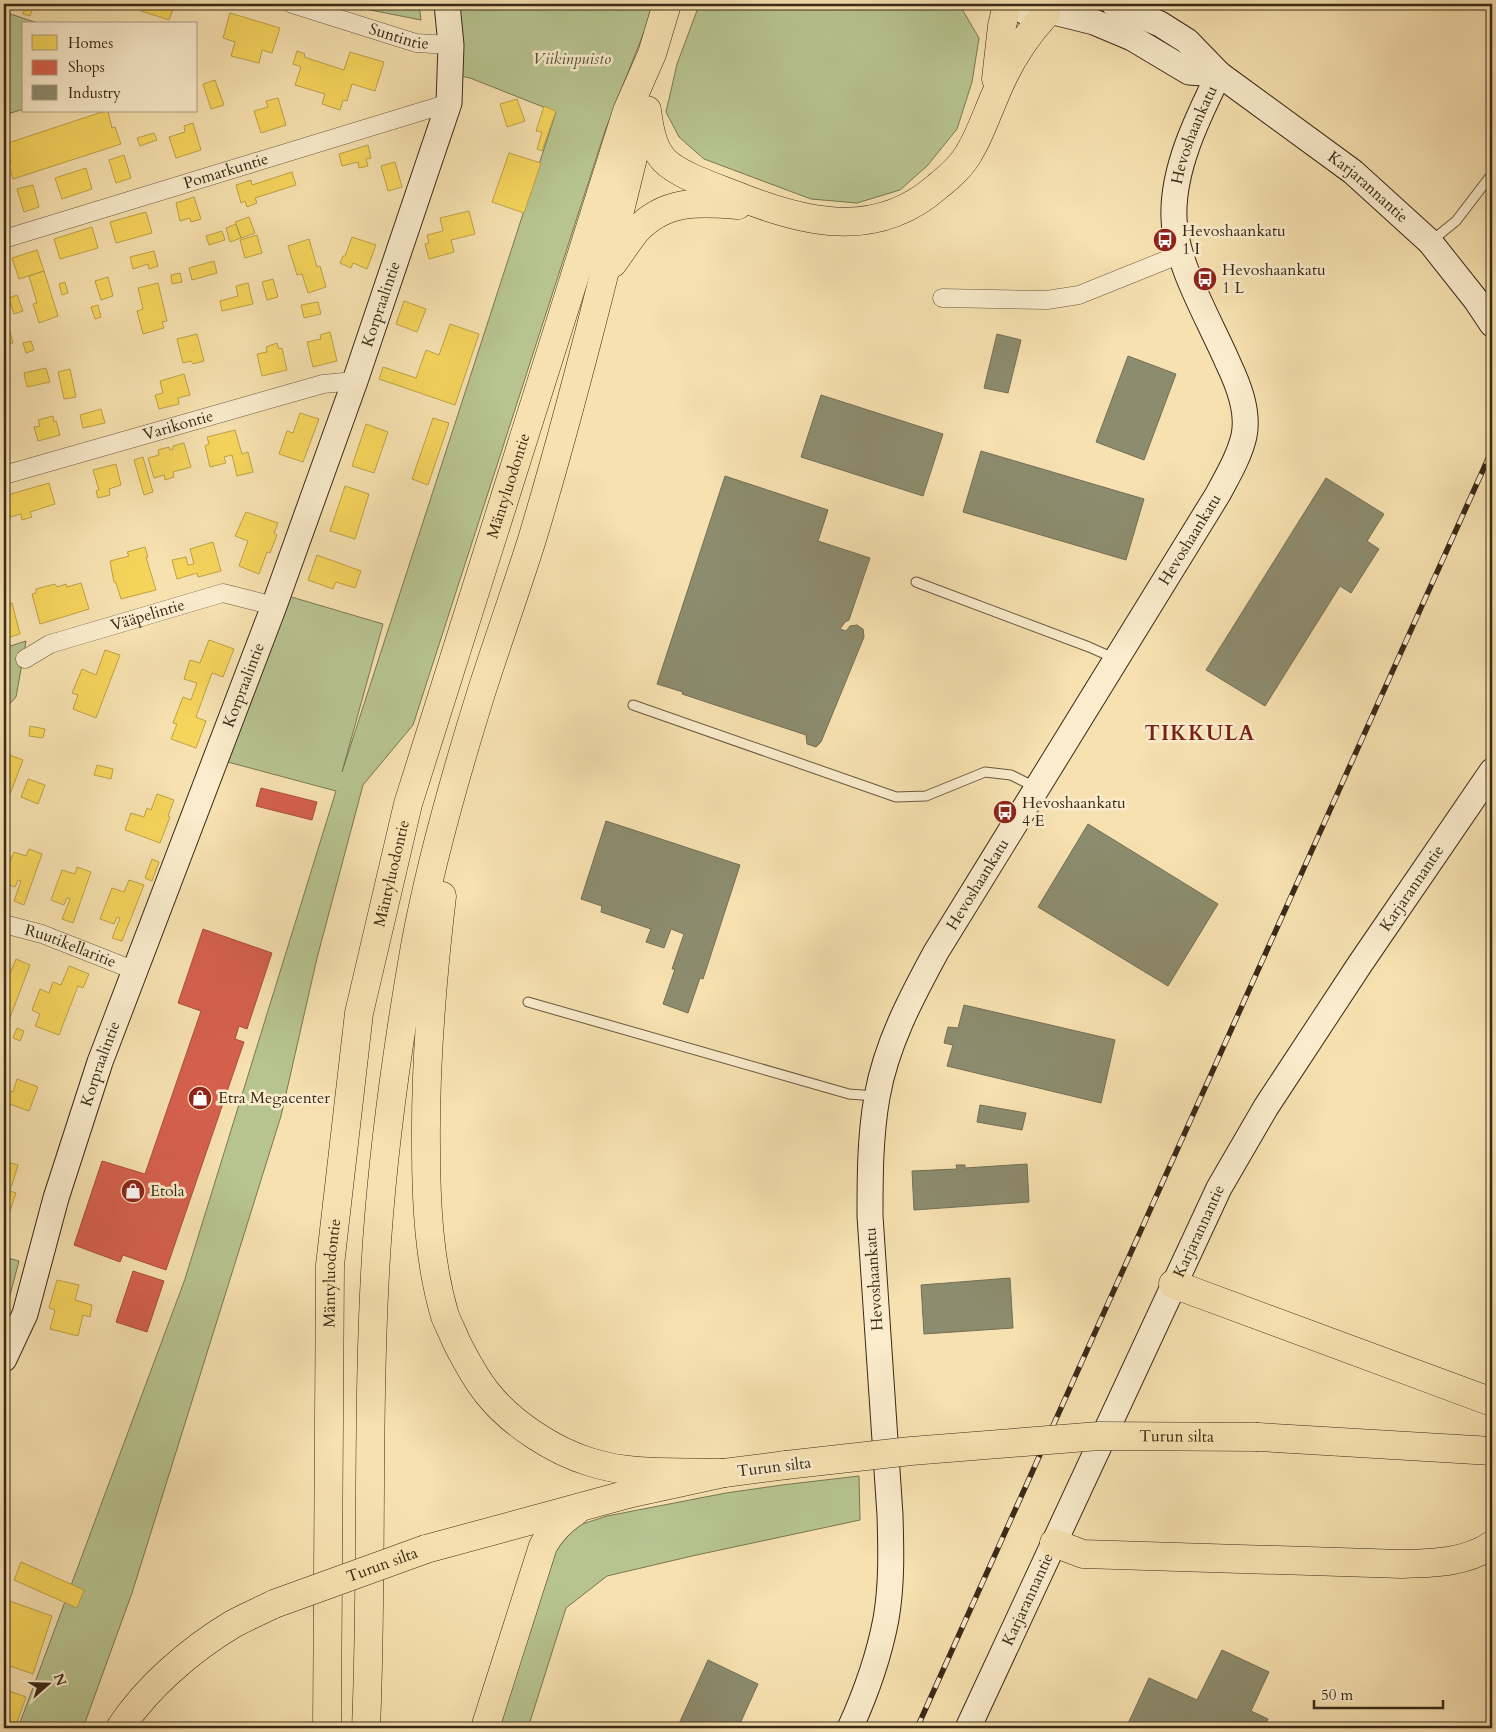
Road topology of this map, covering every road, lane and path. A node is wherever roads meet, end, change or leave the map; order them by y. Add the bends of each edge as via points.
1 (292, 4) edge
2 (447, 4) edge
3 (667, 4) edge
4 (1007, 4) edge
5 (1015, 4) edge
6 (1114, 4) edge
7 (1056, 10) edge
8 (451, 45) junction
9 (652, 54) junction
10 (1219, 74) junction
11 (994, 97) junction
12 (449, 103) junction
13 (646, 104) junction
14 (1492, 174) edge
15 (765, 207) junction
16 (4, 239) edge
17 (1430, 242) junction
18 (1180, 254) junction
19 (605, 275) junction
20 (942, 298) dead end
21 (1492, 324) edge
22 (355, 381) junction
23 (4, 475) edge
24 (916, 582) dead end
25 (274, 606) junction
26 (25, 659) dead end
27 (1116, 659) junction
28 (633, 705) dead end
29 (1492, 771) edge
30 (1037, 788) junction
31 (1486, 794) edge
32 (440, 835) junction
33 (4, 924) edge
34 (136, 971) junction
35 (528, 1002) dead end
36 (877, 1096) junction
37 (1173, 1284) junction
38 (4, 1359) edge
39 (1492, 1402) edge
40 (1492, 1451) edge
41 (724, 1473) junction
42 (586, 1505) junction
43 (1054, 1543) junction
44 (1492, 1545) edge
45 (120, 1728) edge
46 (327, 1728) edge
47 (366, 1728) edge
48 (485, 1728) edge
49 (850, 1728) edge
50 (968, 1728) edge

1 - 8 street, Suntintie via 416,43
2 - 8 street, Korpraalintie
3 - 9 highway, Mäntyluodontie
4 - 11 highway
5 - 7 street via 1032,14
6 - 10 street, Karjarannantie via 1160,24 1187,41
7 - 10 street via 1132,38 1189,72
7 - 11 highway via 1020,44
8 - 12 street, Korpraalintie
9 - 13 highway, Mäntyluodontie
9 - 46 highway, Mäntyluodontie via 627,111 408,804 359,1013 330,1265
10 - 17 street, Karjarannantie via 1353,172
10 - 18 street, Hevoshaankatu via 1198,117 1175,192 1174,218
11 - 15 highway via 968,155 927,196 898,211 874,219 846,222 816,220
12 - 16 street, Pomarkuntie
12 - 22 street, Korpraalintie
13 - 15 highway via 654,144 663,160 675,169
13 - 19 highway, Mäntyluodontie
14 - 17 lane via 1456,221
15 - 19 highway via 704,202 663,211 635,232
17 - 21 street, Karjarannantie
18 - 20 street via 1079,295 1048,300
18 - 27 street, Hevoshaankatu via 1238,385 1244,409 1245,434 1236,462 1218,494
19 - 32 highway, Mäntyluodontie via 534,534 481,694
22 - 23 street, Varikontie via 323,384
22 - 25 street, Korpraalintie
24 - 27 lane
25 - 26 street, Vääpelintie via 223,593 50,644
25 - 34 street, Korpraalintie
27 - 30 street, Hevoshaankatu
28 - 30 lane via 896,797 926,796 985,772 1011,775
29 - 31 street, Karjarannantie
30 - 36 street, Hevoshaankatu via 919,983 901,1020
31 - 37 street, Karjarannantie via 1360,964 1266,1106 1219,1188
32 - 41 highway via 447,855 435,951 425,1087 426,1187 433,1257 446,1317 467,1363 488,1394 505,1412 545,1442 590,1462 626,1470
32 - 47 highway, Mäntyluodontie via 416,943 391,1093 377,1241 371,1385
33 - 34 street, Ruutikellaritie via 42,934
34 - 38 street, Korpraalintie via 100,1062 56,1198 25,1314
35 - 36 lane via 848,1094
36 - 49 street, Hevoshaankatu via 870,1216 891,1553 881,1640
37 - 39 highway
37 - 43 street, Karjarannantie
40 - 41 highway, Turun silta, bridge via 1258,1437 1090,1437 911,1451
41 - 42 highway, Turun silta
42 - 45 highway, Turun silta, bridge via 426,1549 274,1604 199,1646 162,1678
42 - 48 highway via 564,1518 543,1546
43 - 44 highway via 1083,1554 1402,1564 1446,1562 1467,1557
43 - 50 street, Karjarannantie

